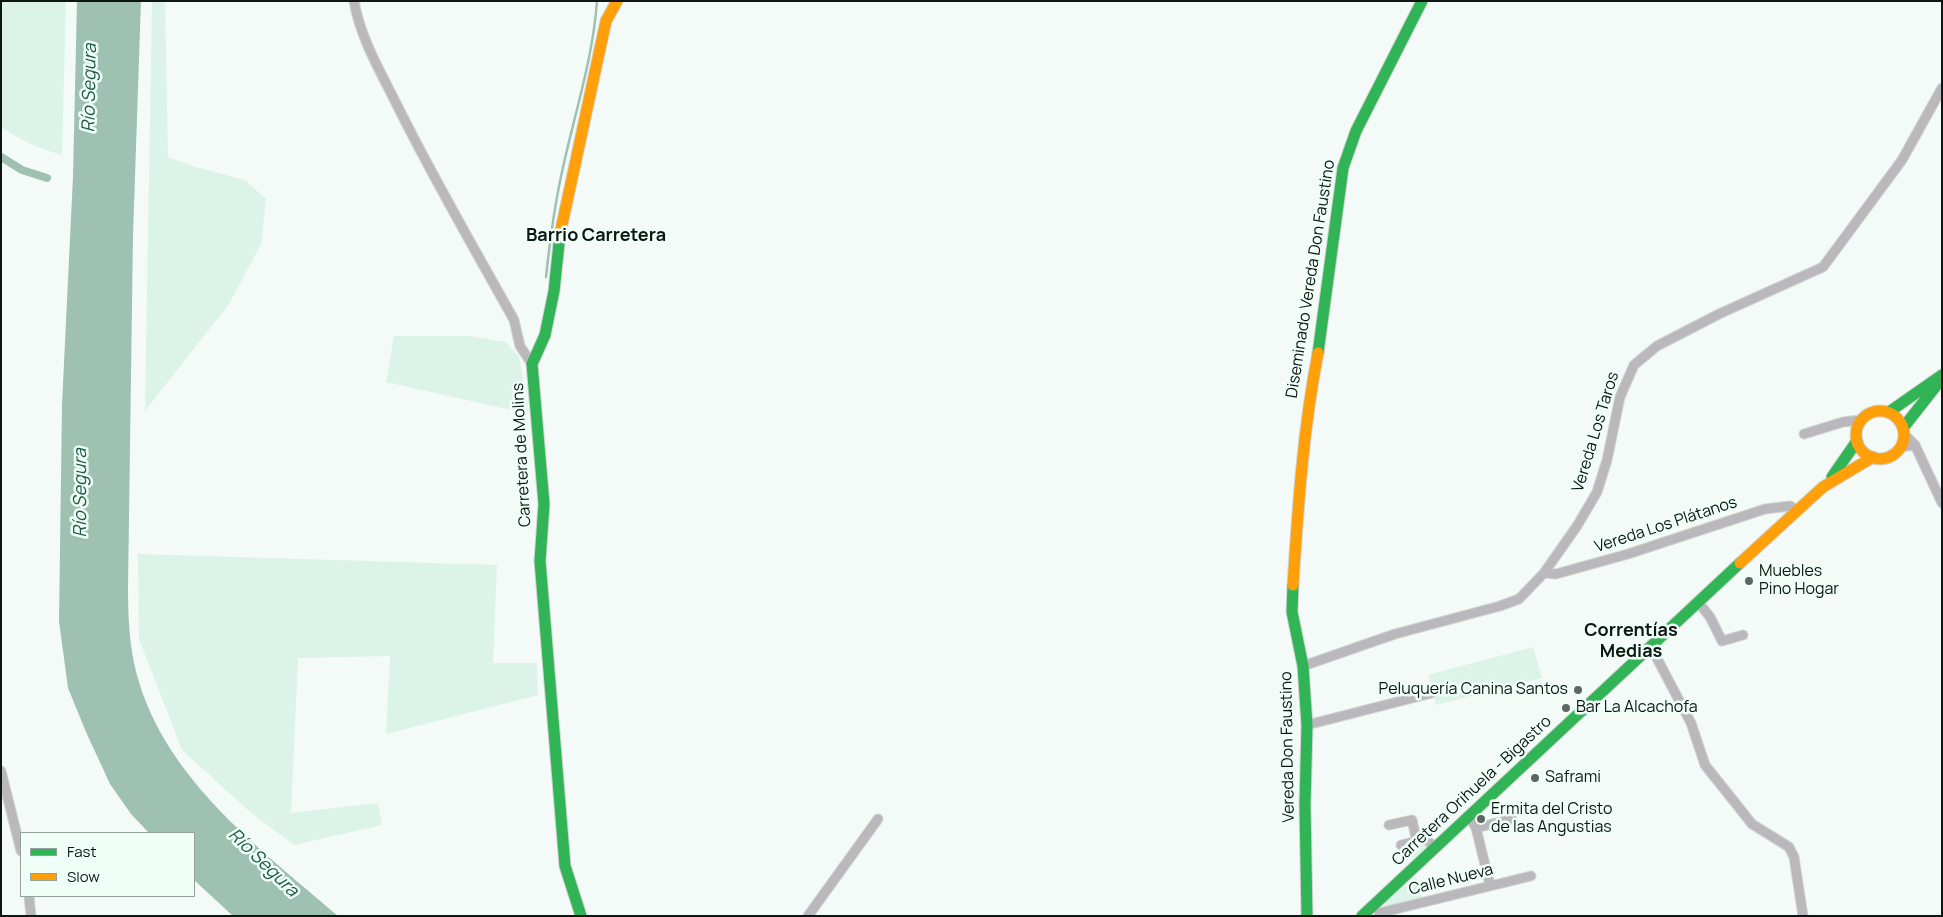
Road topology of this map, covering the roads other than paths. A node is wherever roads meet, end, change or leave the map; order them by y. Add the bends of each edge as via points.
1 (354, 1) edge
2 (617, 1) edge
3 (1422, 1) edge
4 (1942, 88) edge
5 (532, 364) junction
6 (1942, 377) edge
7 (1889, 412) junction
8 (1862, 420) junction
9 (1903, 431) junction
10 (1804, 434) dead end
11 (1857, 441) junction
12 (1915, 444) junction
13 (1900, 447) junction
14 (1874, 457) junction
15 (1823, 487) junction
16 (1299, 488) joint
17 (1942, 503) edge
18 (1797, 510) junction
19 (1544, 573) junction
20 (1699, 603) junction
21 (1743, 635) dead end
22 (1651, 647) junction
23 (1303, 666) junction
24 (1432, 693) dead end
25 (1307, 725) junction
26 (1, 772) edge
27 (1469, 816) junction
28 (878, 819) dead end
29 (1512, 819) dead end
30 (1389, 825) dead end
31 (1476, 828) junction
32 (1417, 842) junction
33 (1401, 845) dead end
34 (20, 846) edge
35 (1435, 848) junction
36 (1531, 876) dead end
37 (1490, 885) junction
38 (29, 897) edge
39 (1379, 910) edge
40 (32, 916) edge
41 (581, 916) edge
42 (808, 916) edge
43 (1307, 916) edge
44 (1362, 916) edge
45 (1803, 916) edge

1 - 5 street via 380,71 514,320 520,346
2 - 5 street, Carretera de Molins via 606,21 557,248 554,292 545,335
3 - 16 street, Diseminado Vereda Don Faustino via 1356,131 1343,168 1322,332 1308,404
4 - 19 street, Vereda Los Taros via 1902,160 1823,268 1719,314 1657,346 1634,365 1620,397 1607,460 1596,492
5 - 41 street, Carretera de Molins via 544,504 540,561 550,701 565,866
6 - 7 street
6 - 9 street
7 - 8 street via 1874,412
7 - 9 street
8 - 10 street via 1843,422
8 - 11 street via 1856,434
9 - 12 street
9 - 13 street
11 - 14 street via 1863,451
11 - 15 street
12 - 13 street
12 - 17 street
13 - 14 street via 1889,457
14 - 15 street
15 - 18 street, Carretera Orihuela - Bigastro
16 - 23 street, Vereda Don Faustino via 1292,612
18 - 19 street, Vereda Los Plátanos via 1790,506 1765,509 1628,554 1556,574
18 - 20 street, Carretera Orihuela - Bigastro
19 - 23 street, Vereda Los Taros via 1519,599 1395,634
20 - 21 street via 1722,641
20 - 22 street, Carretera Orihuela - Bigastro
22 - 27 street, Carretera Orihuela - Bigastro
22 - 45 street via 1692,723 1704,765 1752,824 1789,847 1794,857
23 - 25 street, Vereda Don Faustino
24 - 25 street
25 - 43 street, Vereda Don Faustino
26 - 34 street
27 - 31 street
27 - 35 street, Carretera Orihuela - Bigastro
28 - 42 street
29 - 31 street
30 - 32 street via 1412,820
31 - 37 street
32 - 33 street
32 - 35 street via 1426,839
35 - 39 street, Carretera Orihuela - Bigastro
36 - 37 street, Calle Nueva
37 - 39 street, Calle Nueva
38 - 40 street
39 - 44 street, Carretera Orihuela - Bigastro

